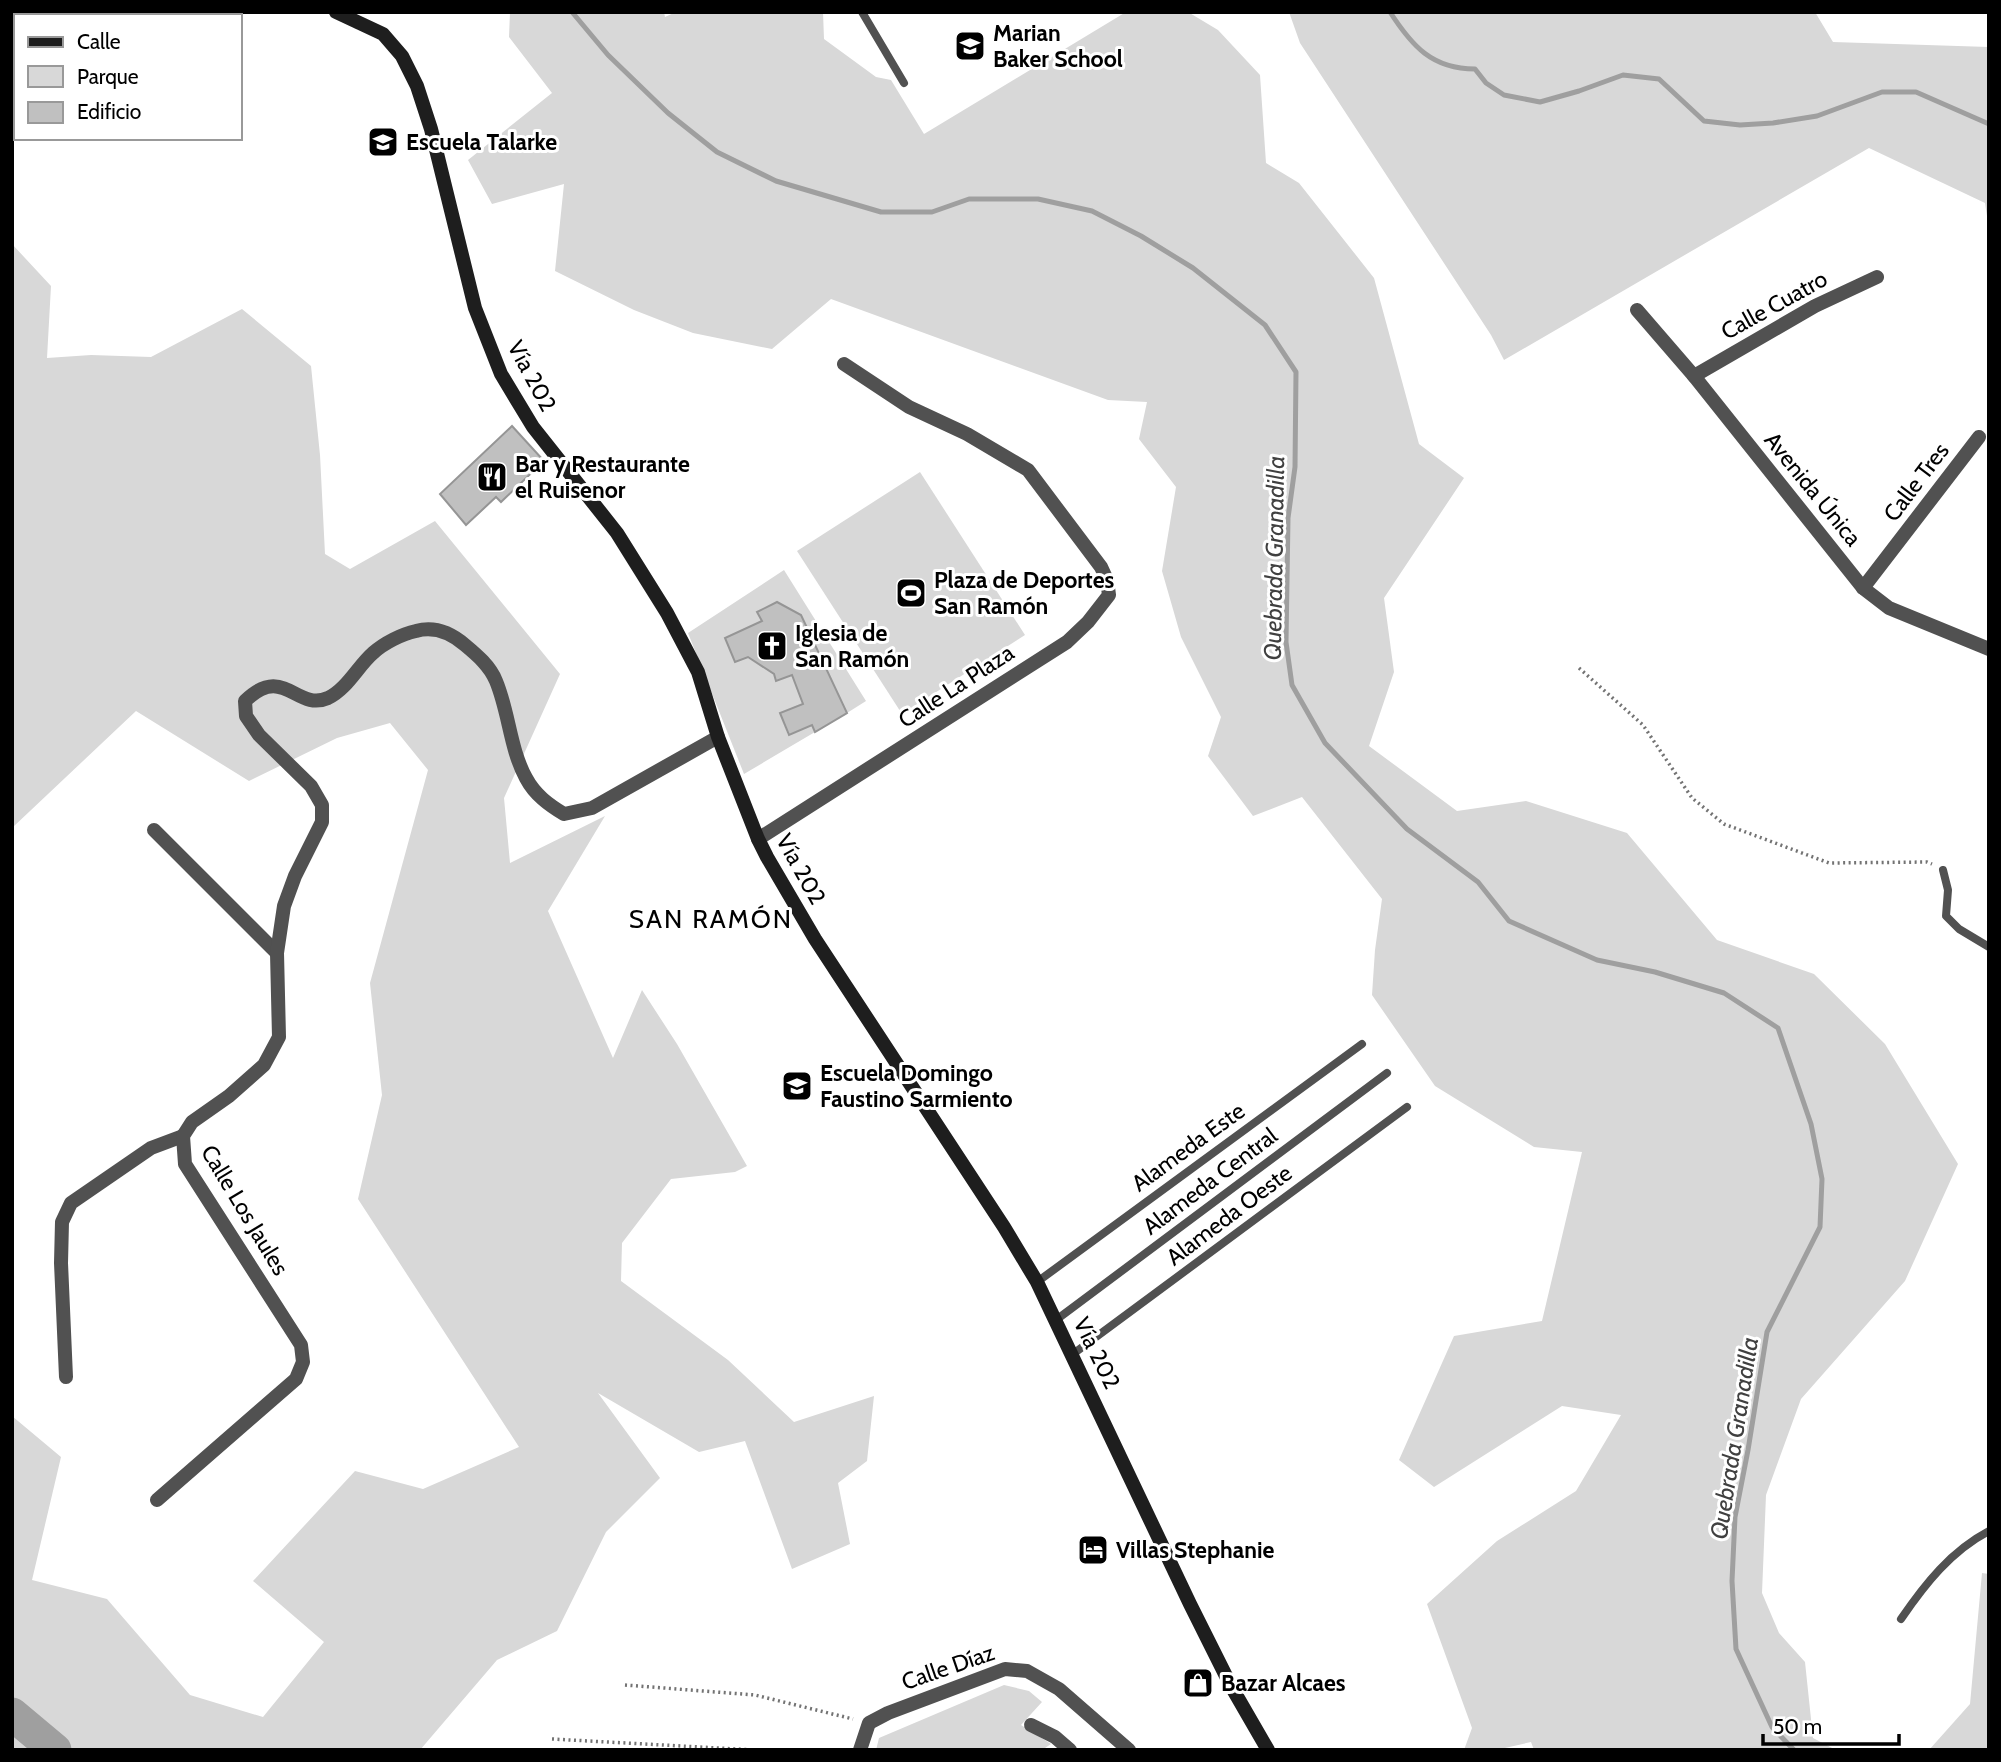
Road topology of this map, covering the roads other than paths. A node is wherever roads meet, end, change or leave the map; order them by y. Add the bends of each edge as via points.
1 (336, 12) edge
2 (862, 12) edge
3 (904, 83) dead end
4 (1877, 277) dead end
5 (1637, 310) dead end
6 (844, 364) dead end
7 (1694, 376) junction
8 (1979, 437) dead end
9 (1863, 588) junction
10 (1989, 649) edge
11 (718, 737) junction
12 (154, 830) dead end
13 (758, 839) junction
14 (1943, 870) road end
15 (1989, 947) edge
16 (277, 953) junction
17 (1362, 1044) dead end
18 (1387, 1073) dead end
19 (1407, 1107) dead end
20 (183, 1136) junction
21 (1037, 1282) junction
22 (1056, 1320) junction
23 (1073, 1354) junction
24 (66, 1377) dead end
25 (157, 1500) dead end
26 (1989, 1531) edge
27 (1901, 1619) dead end
28 (1031, 1725) dead end
29 (860, 1750) edge
30 (1070, 1750) edge
31 (1129, 1750) edge
32 (1268, 1750) edge

1 - 11 main road, Vía 202 via 383,34 402,55 431,129 475,308 500,374 533,427 617,533 667,613 698,673
2 - 3 lane
4 - 7 street, Calle Cuatro via 1815,306
5 - 7 street, Avenida Única
6 - 13 street, Calle La Plaza via 909,407 967,433 1028,470 1101,567 1109,595 1067,642
7 - 9 street, Avenida Única
8 - 9 street, Calle Tres
9 - 10 street, Avenida Única via 1889,608
11 - 13 main road, Vía 202
11 - 16 street, Calle Los Jaules via 592,808 565,814 545,803 526,778 496,679 457,637 436,629 397,638 374,652 327,699 308,699 271,685 258,688 245,701 246,716 274,752 311,786 321,805 322,822 284,906
12 - 16 street
13 - 21 main road, Vía 202 via 801,916
14 - 15 lane via 1948,890 1946,916
16 - 20 street, Calle Los Jaules via 279,1037 264,1065 191,1122
17 - 21 lane, Alameda Este
18 - 22 lane, Alameda Central
19 - 23 lane, Alameda Oeste
20 - 24 street via 150,1148 71,1203 62,1223
20 - 25 street, Calle Los Jaules via 185,1164 301,1345 303,1362 296,1379
21 - 22 main road, Vía 202
22 - 23 main road, Vía 202
23 - 32 main road, Vía 202 via 1190,1604
26 - 27 lane via 1967,1542 1924,1585
28 - 30 street
29 - 31 street, Calle Díaz via 869,1723 1005,1669 1027,1671 1059,1689

